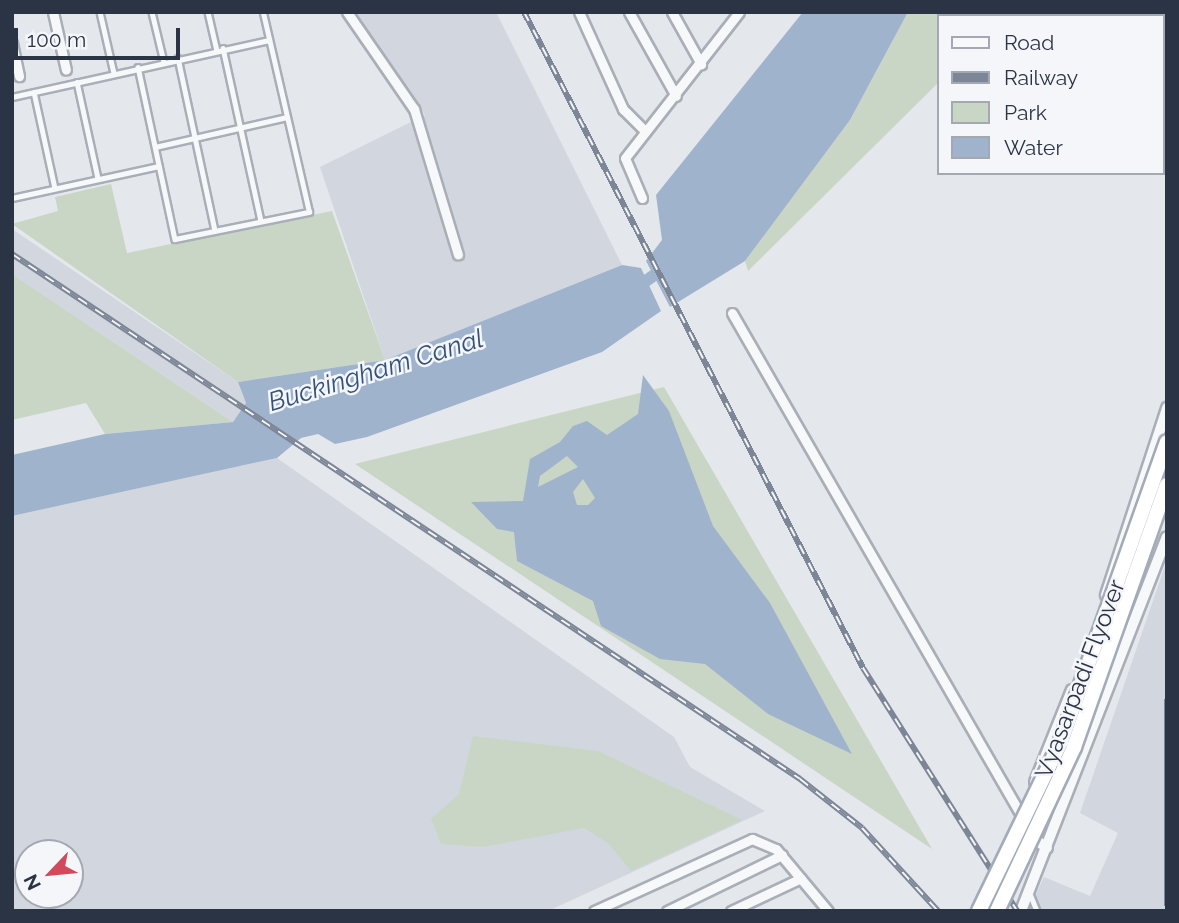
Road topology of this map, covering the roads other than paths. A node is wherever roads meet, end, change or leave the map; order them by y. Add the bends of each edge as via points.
1 (52, 12) edge
2 (100, 12) edge
3 (152, 12) edge
4 (208, 12) edge
5 (263, 12) edge
6 (347, 12) edge
7 (579, 12) edge
8 (629, 12) edge
9 (672, 12) edge
10 (723, 12) edge
11 (739, 12) edge
12 (732, 22) junction
13 (270, 40) junction
14 (12, 43) edge
15 (223, 48) junction
16 (217, 50) junction
17 (178, 58) junction
18 (164, 62) junction
19 (701, 64) junction
20 (138, 67) junction
21 (66, 70) dead end
22 (114, 74) junction
23 (19, 76) dead end
24 (77, 82) junction
25 (34, 92) junction
26 (676, 96) junction
27 (12, 97) edge
28 (287, 117) junction
29 (241, 130) junction
30 (646, 131) junction
31 (196, 139) junction
32 (155, 147) junction
33 (159, 166) junction
34 (98, 178) junction
35 (55, 188) junction
36 (12, 198) edge
37 (642, 198) dead end
38 (261, 221) junction
39 (215, 230) junction
40 (458, 256) dead end
41 (732, 313) dead end
42 (1167, 408) edge
43 (1167, 442) edge
44 (1167, 485) edge
45 (1167, 537) edge
46 (1097, 622) junction
47 (1131, 634) junction
48 (1021, 815) junction
49 (1046, 848) junction
50 (782, 855) junction
51 (801, 878) junction
52 (1030, 894) junction
53 (594, 911) edge
54 (667, 911) edge
55 (731, 911) edge
56 (828, 911) edge
57 (979, 911) edge
58 (997, 911) edge
59 (1021, 911) edge
60 (1037, 911) edge

1 - 21 street
2 - 22 lane
3 - 18 lane
4 - 16 lane
5 - 13 lane
6 - 40 street via 414,108
7 - 30 street via 623,109
8 - 26 street
9 - 19 street
10 - 12 street
11 - 12 street
12 - 19 street
13 - 15 lane
13 - 28 lane
14 - 23 street
15 - 16 lane
15 - 29 lane
16 - 17 lane
17 - 18 lane
17 - 31 lane
18 - 20 lane
19 - 26 street
20 - 22 lane
20 - 32 lane
22 - 24 lane
24 - 25 lane
24 - 34 lane
25 - 27 lane
25 - 35 lane
26 - 30 street
28 - 29 lane
28 - 38 lane via 309,212
29 - 31 lane
29 - 38 lane
30 - 37 street via 624,162
31 - 32 lane
31 - 39 lane
32 - 33 lane
33 - 34 lane
33 - 39 lane via 175,239
34 - 35 lane
35 - 36 lane
38 - 39 lane
41 - 48 street
42 - 46 street
43 - 57 main road, Vyasarpadi Flyover, bridge via 1060,741
44 - 58 main road, Vyasarpadi Flyover, bridge via 1074,747
45 - 47 street
46 - 47 street
46 - 48 street
47 - 49 street
48 - 49 street via 1025,832
49 - 52 street
50 - 51 street
50 - 53 street via 752,839
50 - 54 street
51 - 55 street
51 - 56 street
52 - 59 street
52 - 60 lane

